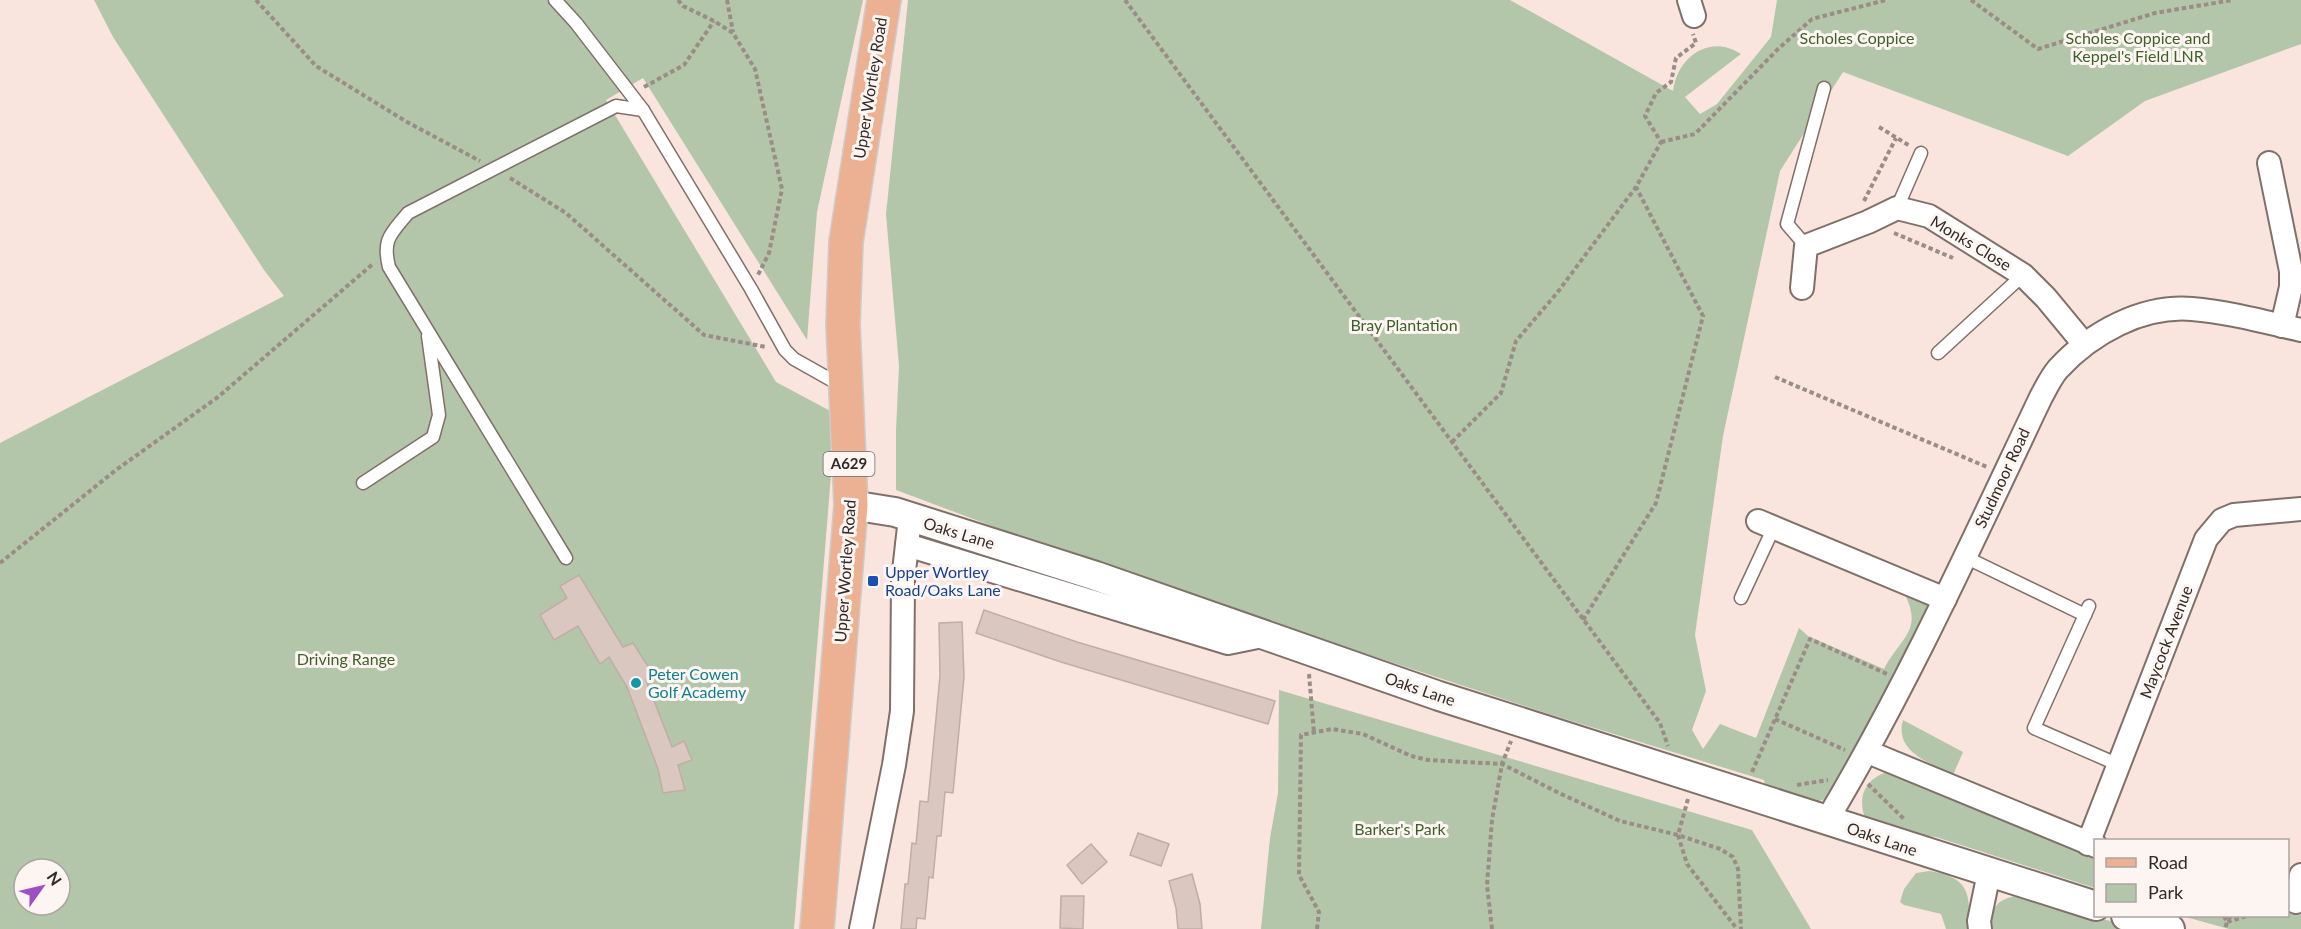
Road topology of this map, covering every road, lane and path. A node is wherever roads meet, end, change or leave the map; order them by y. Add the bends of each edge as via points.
1 (256, 0) edge
2 (555, 0) edge
3 (678, 0) edge
4 (727, 0) edge
5 (884, 0) edge
6 (1125, 0) edge
7 (1886, 0) edge
8 (1971, 0) edge
9 (2232, 0) edge
10 (1691, 8) edge
11 (714, 21) junction
12 (733, 33) junction
13 (1824, 88) dead end
14 (631, 94) junction
15 (643, 110) junction
16 (1879, 127) dead end
17 (1896, 138) junction
18 (1661, 142) junction
19 (1921, 153) joint
20 (2269, 163) dead end
21 (496, 169) junction
22 (1636, 187) junction
23 (1897, 208) junction
24 (1859, 226) junction
25 (1806, 246) junction
26 (385, 253) junction
27 (1962, 261) dead end
28 (2023, 275) junction
29 (1802, 288) dead end
30 (752, 289) junction
31 (2292, 328) edge
32 (427, 329) junction
33 (2084, 344) junction
34 (785, 350) junction
35 (1938, 353) dead end
36 (1775, 377) dead end
37 (847, 389) junction
38 (1452, 442) junction
39 (2004, 474) junction
40 (363, 483) dead end
41 (851, 506) junction
42 (2301, 509) edge
43 (1766, 524) joint
44 (909, 532) junction
45 (1965, 557) junction
46 (566, 558) dead end
47 (0, 563) edge
48 (1741, 598) dead end
49 (1945, 599) junction
50 (1583, 620) junction
51 (1309, 649) junction
52 (1904, 681) junction
53 (1775, 719) junction
54 (1314, 732) junction
55 (1862, 762) junction
56 (1502, 764) junction
57 (2119, 765) junction
58 (1686, 775) junction
59 (1743, 793) junction
60 (1827, 820) junction
61 (1678, 835) junction
62 (2094, 839) edge
63 (2092, 845) edge
64 (1919, 851) junction
65 (1989, 873) junction
66 (2301, 874) edge
67 (2295, 902) edge
68 (2094, 905) edge
69 (2132, 917) edge
70 (2225, 917) edge
71 (2230, 917) edge
72 (2241, 917) edge
73 (2227, 922) junction
74 (818, 929) edge
75 (861, 929) edge
76 (1317, 929) edge
77 (1492, 929) edge
78 (1737, 929) edge
79 (1741, 929) edge
80 (1980, 929) edge
81 (2169, 929) edge
82 (2225, 929) edge

1 - 21 path via 316,66 407,122
2 - 14 lane
3 - 11 path
4 - 12 path
5 - 37 main road, Upper Wortley Road / A629 via 846,242 843,324
6 - 38 path
7 - 18 path via 1812,19 1695,134
8 - 9 path via 2038,49 2155,13
10 - 18 path via 1690,26 1696,43 1676,58 1671,81 1656,93 1645,116
11 - 12 path
11 - 14 path via 684,65
12 - 30 path via 756,69 782,189 769,253
13 - 25 lane via 1788,224
14 - 15 lane
15 - 21 lane via 616,106
15 - 30 lane
16 - 17 path
17 - 19 path
17 - 24 path
18 - 22 path
19 - 23 lane
20 - 31 street via 2291,271
21 - 26 lane via 408,213 387,239
21 - 34 path via 566,213 704,335
22 - 38 path via 1516,341 1501,393
22 - 50 path via 1702,316 1656,503
23 - 24 street
23 - 28 street, Monks Close via 1929,216
24 - 25 street
24 - 27 path
25 - 29 street
26 - 32 lane via 389,267
26 - 47 path via 218,397
28 - 33 street, Monks Close
28 - 35 lane
30 - 34 lane
31 - 33 street, Studmoor Road via 2230,314 2173,309 2109,328
32 - 40 lane via 440,415 433,437
32 - 46 lane
33 - 39 street, Studmoor Road via 2056,371
34 - 37 lane
36 - 39 path
37 - 41 main road, Upper Wortley Road / A629
38 - 50 path
39 - 45 street, Studmoor Road
41 - 44 street, Oaks Lane via 895,513
41 - 74 main road, Upper Wortley Road / A629
42 - 57 street, Maycock Avenue via 2234,515 2222,520 2205,539
43 - 48 lane
43 - 49 street
44 - 51 street, Oaks Lane via 1096,576
44 - 75 street via 903,580 902,711
45 - 49 street, Studmoor Road
45 - 57 lane via 2087,610 2034,728
49 - 52 street, Studmoor Road
50 - 58 path via 1660,723
51 - 54 path
51 - 58 street, Oaks Lane via 1438,696
52 - 53 path via 1810,639
52 - 55 street, Studmoor Road
53 - 55 path
53 - 59 path
54 - 56 path via 1332,729 1363,734 1428,760
54 - 76 path via 1301,735 1299,875 1319,912
55 - 60 street, Studmoor Road
55 - 63 street
55 - 64 path via 1869,785 1918,832
56 - 61 path via 1620,821
56 - 77 path via 1486,885
57 - 62 street, Maycock Avenue
58 - 59 street, Oaks Lane
58 - 61 path
59 - 60 street, Oaks Lane
60 - 64 street, Oaks Lane
61 - 78 path via 1687,864
61 - 79 path via 1733,857 1738,869
64 - 65 street, Oaks Lane
65 - 68 street, Oaks Lane
65 - 80 street
66 - 67 street
69 - 81 street
70 - 73 path
71 - 73 path
72 - 73 path
73 - 82 path

